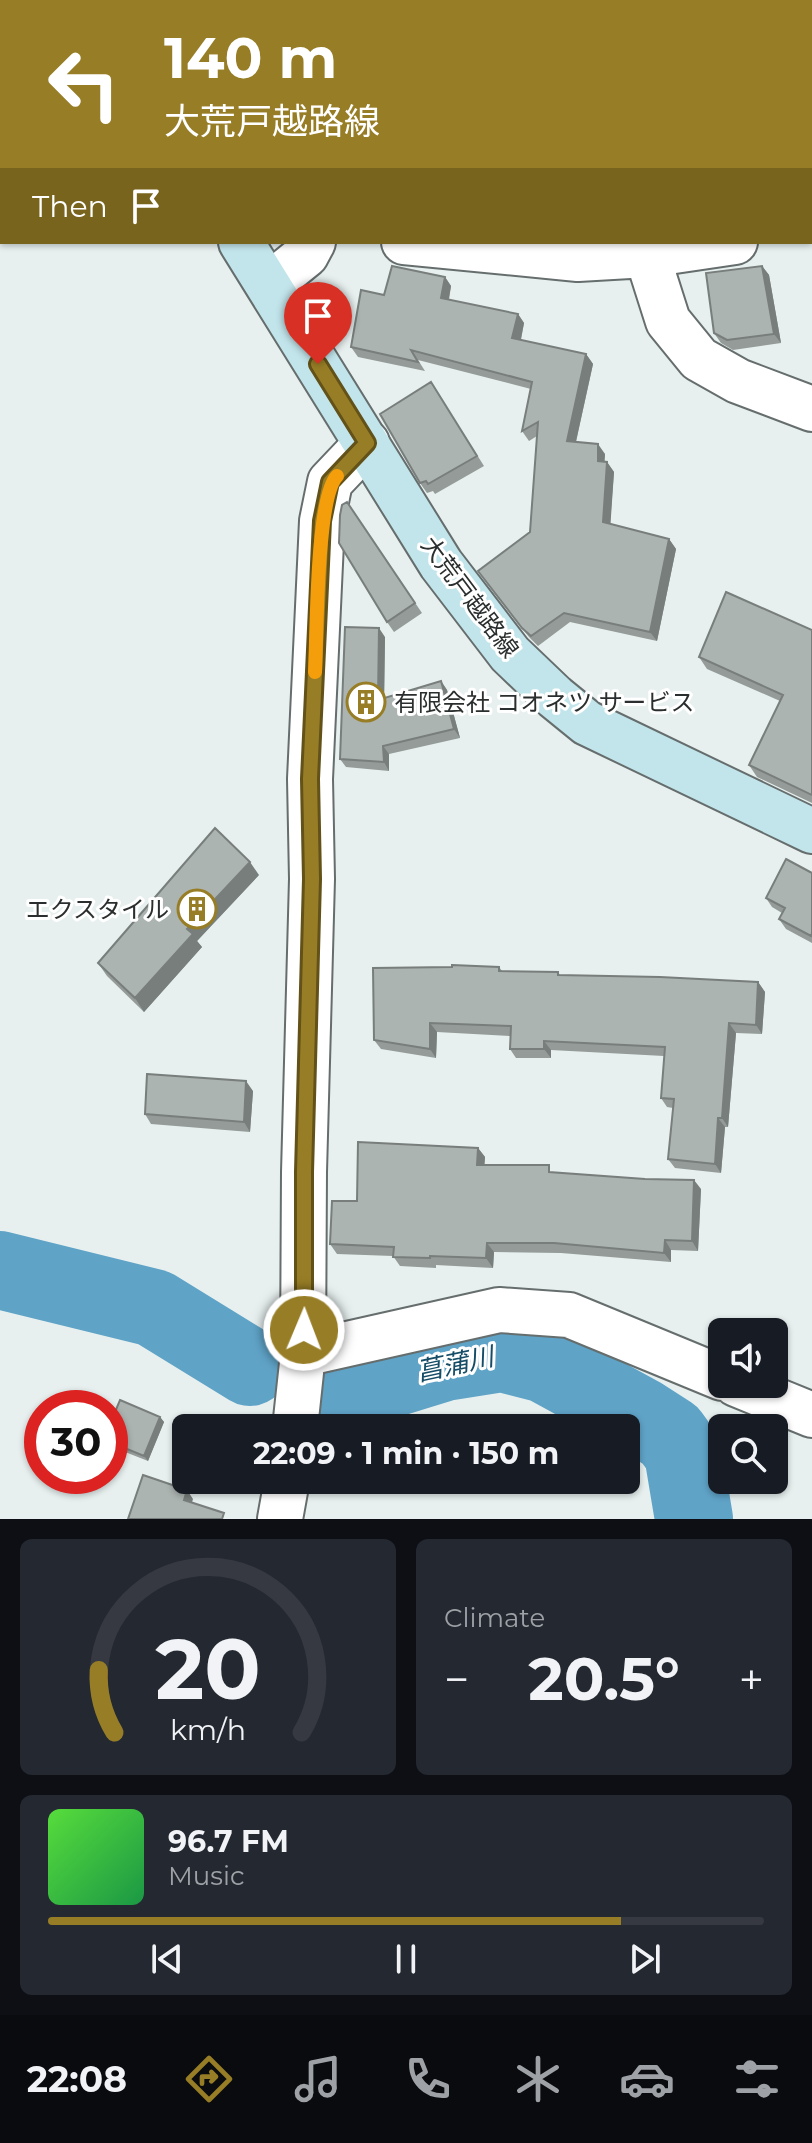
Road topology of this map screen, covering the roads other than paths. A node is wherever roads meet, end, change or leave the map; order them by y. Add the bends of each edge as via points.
1 (242, 244) edge
2 (312, 244) edge
3 (424, 244) edge
4 (721, 244) edge
5 (647, 255) junction
6 (269, 285) junction
7 (812, 409) edge
8 (367, 443) junction
9 (812, 831) edge
10 (303, 1354) junction
11 (708, 1372) edge
12 (770, 1398) edge
13 (297, 1414) edge
14 (812, 1415) edge
15 (284, 1494) edge
16 (280, 1519) edge

1 - 6 main road, 大荒戸越路線
2 - 6 street
3 - 5 street via 578,259
4 - 5 street
5 - 7 street via 668,321 699,359 738,381
6 - 8 main road, 大荒戸越路線
8 - 9 main road, 大荒戸越路線 via 441,564 510,654 555,697 587,723
8 - 10 street via 330,482 322,521 310,779
10 - 11 street via 499,1310 569,1315
10 - 13 street
12 - 14 street
15 - 16 street

